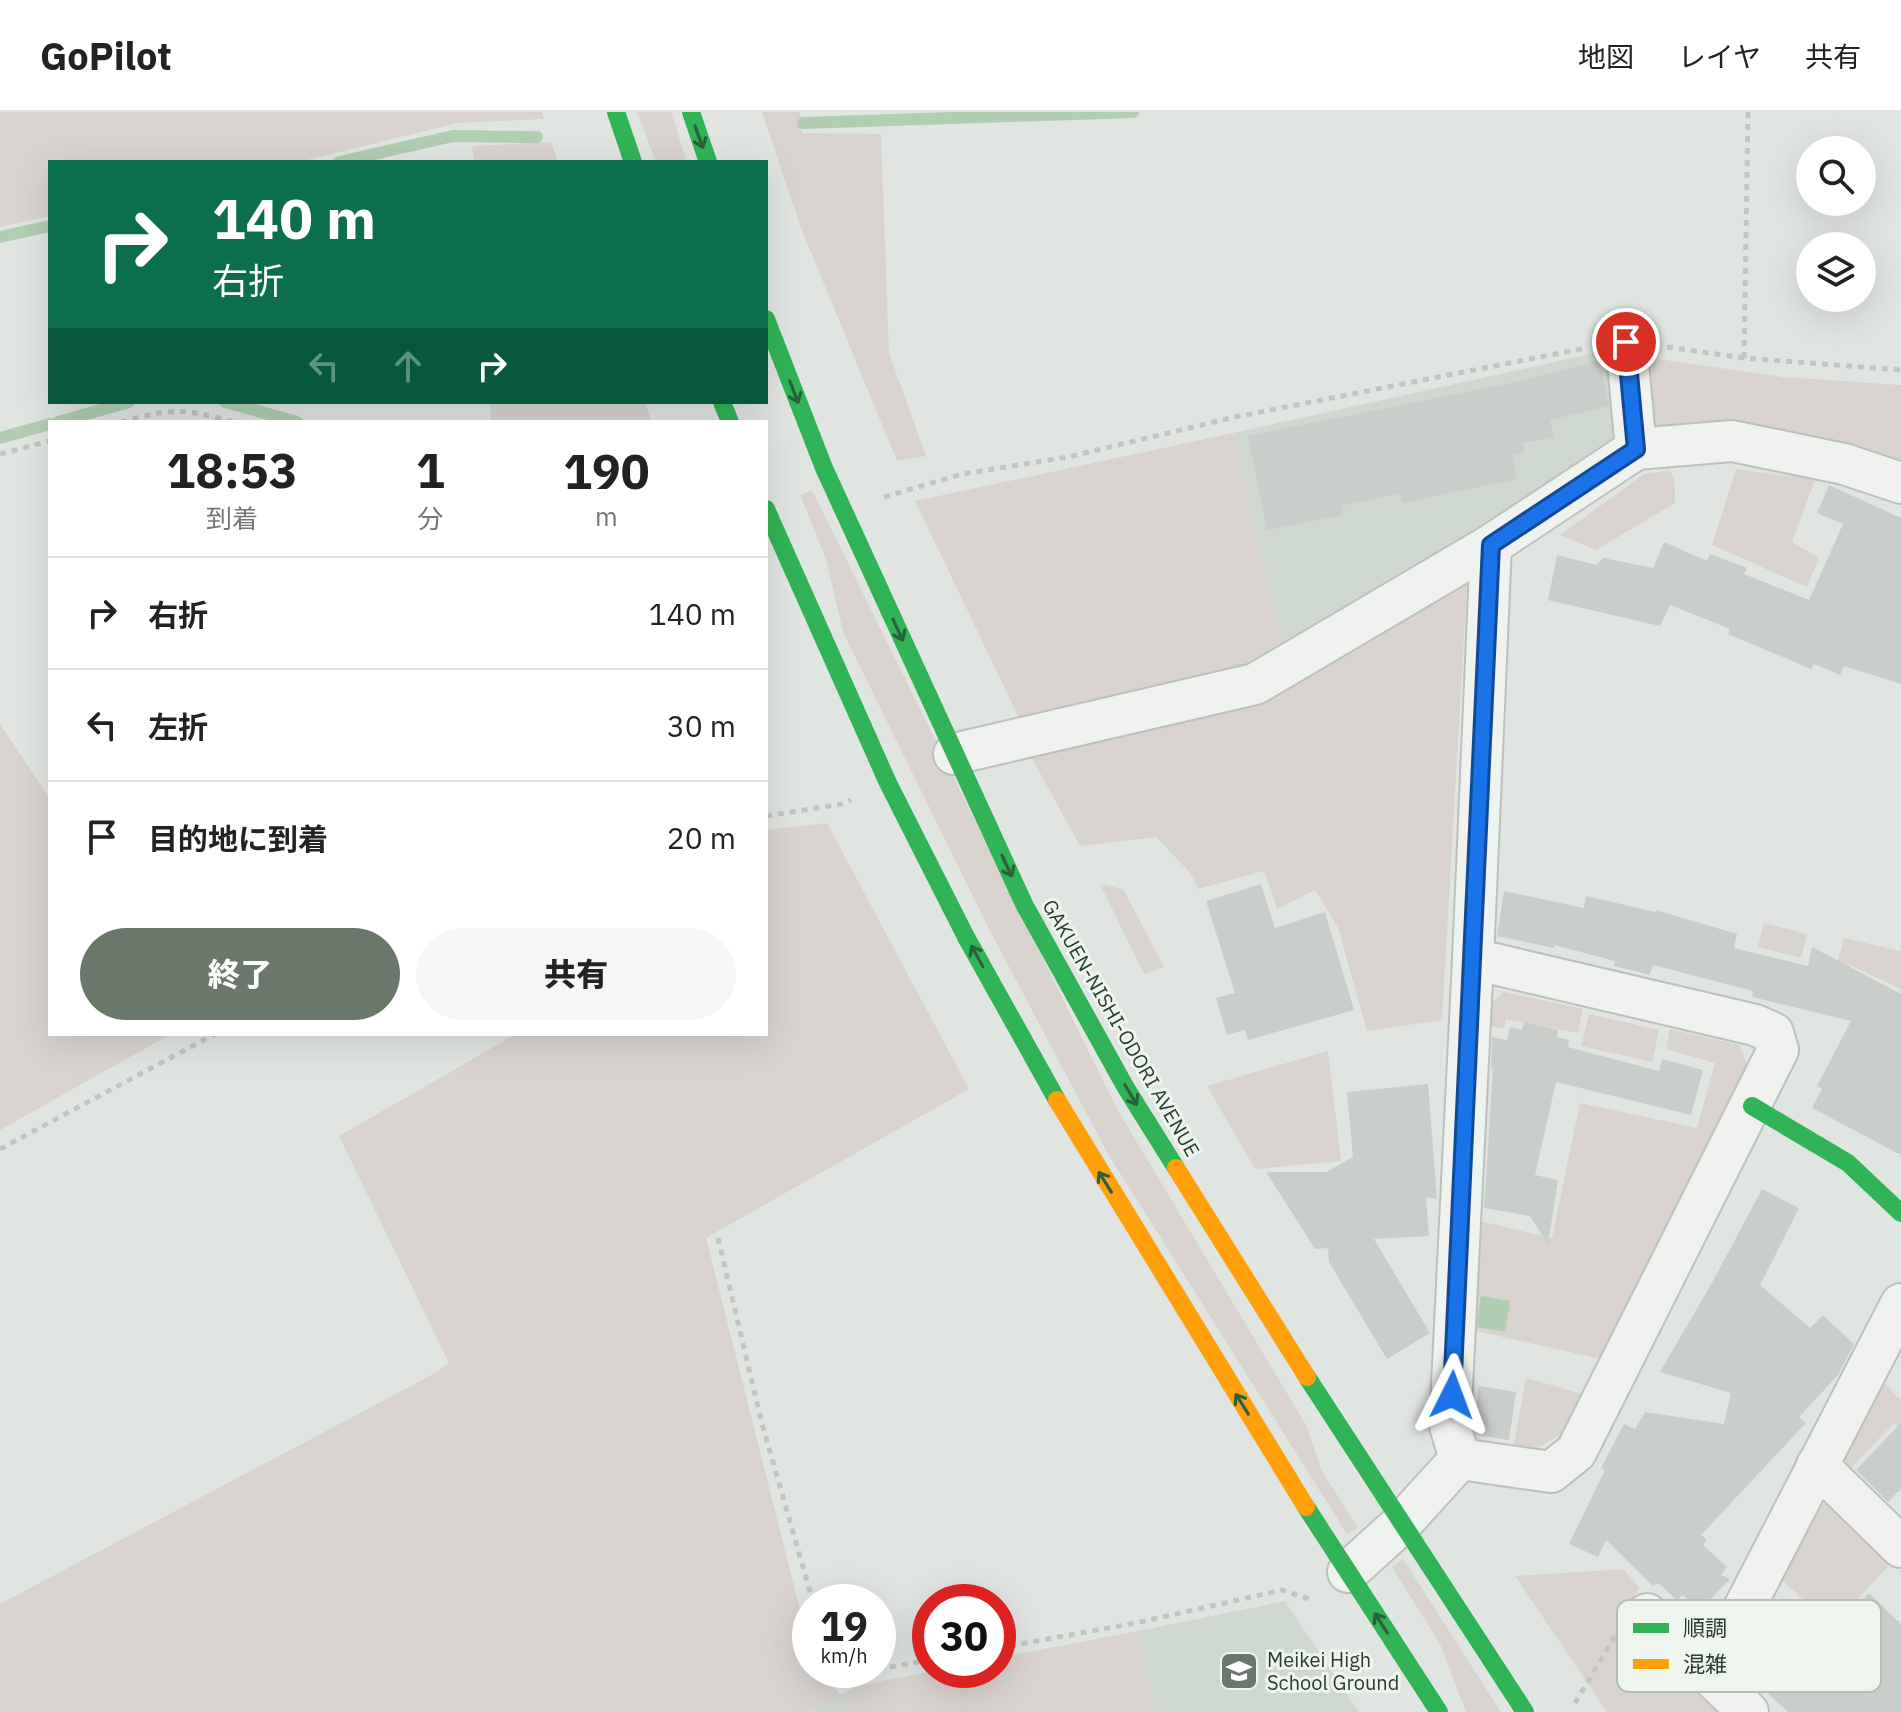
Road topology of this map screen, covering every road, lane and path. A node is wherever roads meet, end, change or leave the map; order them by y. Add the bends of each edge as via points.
1 (616, 112) edge
2 (691, 112) edge
3 (1748, 112) edge
4 (632, 160) edge
5 (707, 160) edge
6 (768, 324) edge
7 (1626, 342) junction
8 (1744, 358) junction
9 (1901, 370) edge
10 (129, 420) edge
11 (227, 420) edge
12 (48, 442) edge
13 (1636, 449) junction
14 (0, 454) edge
15 (1901, 483) edge
16 (877, 500) dead end
17 (768, 513) edge
18 (1491, 545) junction
19 (954, 754) junction
20 (888, 783) junction
21 (768, 816) edge
22 (1473, 959) junction
23 (211, 1036) edge
24 (1752, 1106) junction
25 (0, 1149) edge
26 (1901, 1213) edge
27 (718, 1238) dead end
28 (1901, 1304) edge
29 (1460, 1459) junction
30 (1817, 1465) junction
31 (1401, 1524) junction
32 (1901, 1547) edge
33 (1348, 1572) junction
34 (808, 1584) edge
35 (1309, 1599) dead end
36 (1748, 1600) edge
37 (1617, 1634) edge
38 (1016, 1645) edge
39 (1728, 1692) edge
40 (1575, 1703) dead end
41 (1439, 1712) edge
42 (1525, 1712) edge
43 (1748, 1712) edge

1 - 4 main road
2 -> 5 main road
3 - 8 path
6 -> 19 main road, GAKUEN-NISHI-ODORI AVENUE via 824,468
7 - 8 path
7 - 13 street
7 - 16 path via 962,474
8 - 9 path
10 - 11 path via 167,410
12 - 14 path
13 - 15 street via 1732,441 1844,464
13 - 18 street
17 - 20 main road
18 - 19 street via 1255,684
18 - 22 street
19 -> 31 main road, GAKUEN-NISHI-ODORI AVENUE via 1024,904 1126,1088
20 - 21 path via 842,804
33 -> 20 main road via 1075,1133
22 - 24 street via 1773,1033 1778,1050
22 - 29 street via 1450,1426
23 - 25 path
24 - 26 main road via 1848,1163
24 - 29 street via 1576,1452 1551,1472
27 - 34 path via 761,1420
28 - 30 street
29 - 31 street
30 - 32 street
30 - 36 street
31 - 33 street
31 - 42 main road, GAKUEN-NISHI-ODORI AVENUE
41 -> 33 main road
35 - 38 path via 1282,1590
37 - 40 path
39 - 43 street

